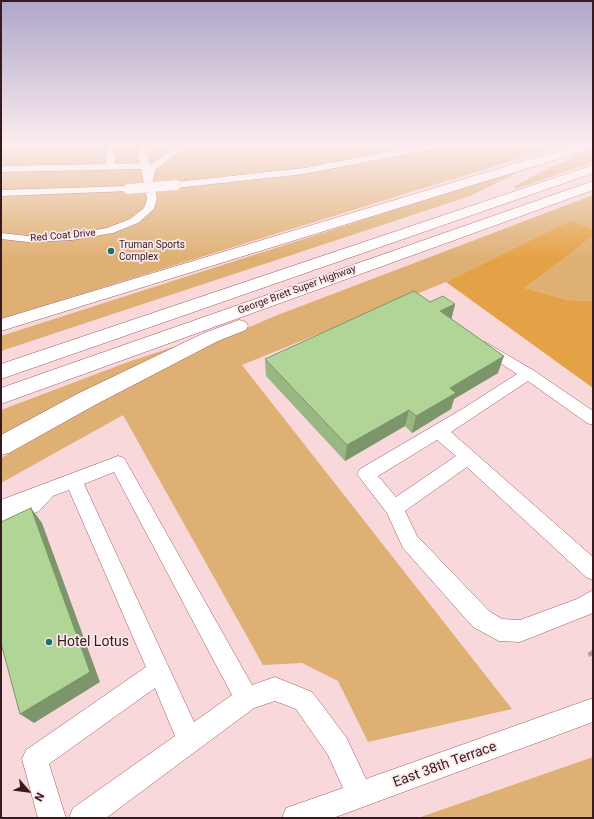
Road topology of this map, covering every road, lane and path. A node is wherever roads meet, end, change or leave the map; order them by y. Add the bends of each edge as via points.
1 (149, 182) edge
2 (201, 182) edge
3 (469, 182) edge
4 (513, 182) edge
5 (554, 182) edge
6 (593, 185) edge
7 (1, 193) edge
8 (456, 216) junction
9 (1, 236) edge
10 (368, 265) junction
11 (1, 325) edge
12 (470, 338) edge
13 (1, 372) edge
14 (528, 374) junction
15 (1, 396) edge
16 (593, 420) edge
17 (439, 431) junction
18 (1, 446) edge
19 (468, 457) junction
20 (74, 481) junction
21 (47, 492) junction
22 (1, 508) edge
23 (394, 508) junction
24 (1, 520) edge
25 (593, 570) edge
26 (593, 601) edge
27 (593, 652) edge
28 (593, 659) edge
29 (160, 671) junction
30 (246, 699) junction
31 (593, 710) edge
32 (189, 740) junction
33 (360, 795) junction
34 (52, 818) edge
35 (83, 818) edge
36 (296, 818) edge

1 - 9 street, Red Coat Drive via 151,204 145,213 127,225 99,233 66,237 28,239
2 - 7 street, bridge via 128,189
3 - 11 highway
4 - 8 highway
5 - 8 highway, George Brett Super Highway
6 - 10 highway, George Brett Super Highway
8 - 13 highway, George Brett Super Highway
10 - 15 highway, George Brett Super Highway
10 - 18 highway via 300,301 211,338 85,400
12 - 14 street
14 - 16 street
14 - 17 street
17 - 19 street
17 - 23 street via 366,474
19 - 23 street
19 - 25 street
20 - 21 street
20 - 29 street
20 - 30 street via 118,463
21 - 22 street
21 - 24 street via 32,505
23 - 26 street via 410,542 481,619 499,630 520,631
27 - 28 path via 590,654
29 - 32 street
29 - 34 street via 35,759
30 - 32 street
30 - 33 street via 275,689 304,700 337,746
31 - 33 street, East 38th Terrace
32 - 35 street
33 - 36 street, East 38th Terrace

